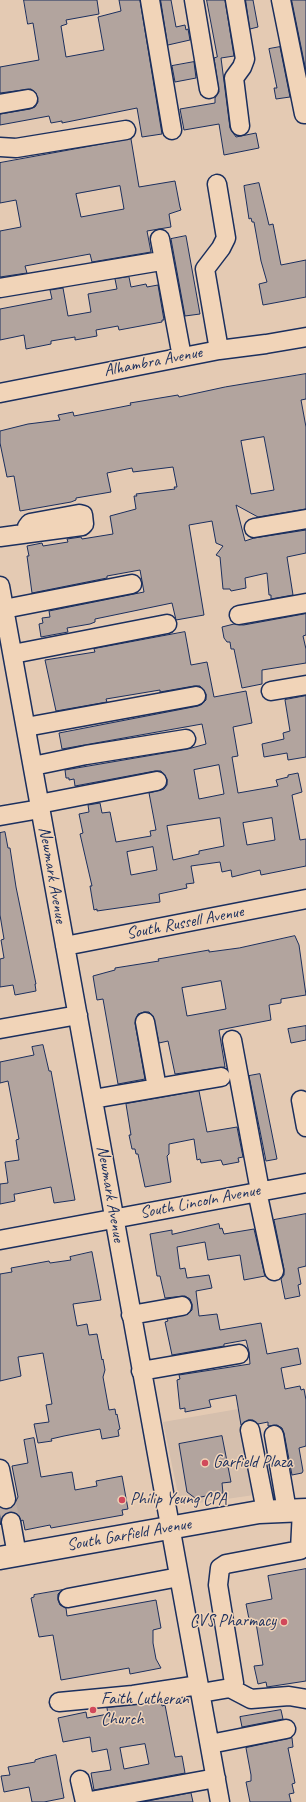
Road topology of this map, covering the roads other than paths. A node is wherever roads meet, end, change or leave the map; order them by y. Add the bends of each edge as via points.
1 (150, 0) edge
2 (194, 0) edge
3 (235, 0) edge
4 (281, 0) edge
5 (209, 88) dead end
6 (28, 99) dead end
7 (0, 104) edge
8 (306, 114) edge
9 (240, 126) dead end
10 (126, 130) dead end
11 (172, 130) dead end
12 (0, 147) edge
13 (217, 184) dead end
14 (160, 239) dead end
15 (155, 262) dead end
16 (0, 288) edge
17 (306, 336) edge
18 (219, 350) junction
19 (182, 357) junction
20 (0, 393) edge
21 (306, 519) edge
22 (254, 528) dead end
23 (28, 533) dead end
24 (0, 538) edge
25 (132, 584) dead end
26 (0, 586) edge
27 (306, 603) edge
28 (4, 609) junction
29 (239, 615) dead end
30 (167, 624) dead end
31 (13, 654) junction
32 (306, 685) edge
33 (271, 691) dead end
34 (196, 696) dead end
35 (26, 727) junction
36 (186, 738) dead end
37 (33, 766) junction
38 (157, 781) dead end
39 (40, 806) junction
40 (0, 816) edge
41 (306, 899) edge
42 (65, 946) junction
43 (78, 1015) junction
44 (145, 1022) dead end
45 (0, 1029) edge
46 (232, 1040) dead end
47 (221, 1077) dead end
48 (157, 1088) junction
49 (93, 1099) junction
50 (301, 1100) dead end
51 (306, 1127) edge
52 (306, 1183) edge
53 (259, 1191) junction
54 (114, 1219) junction
55 (0, 1240) edge
56 (274, 1271) dead end
57 (182, 1306) dead end
58 (131, 1315) junction
59 (239, 1354) dead end
60 (141, 1371) junction
61 (250, 1430) dead end
62 (274, 1436) dead end
63 (0, 1469) edge
64 (6, 1499) tunnel mouth
65 (290, 1511) edge
66 (11, 1522) tunnel mouth
67 (170, 1527) junction
68 (303, 1552) edge
69 (8, 1556) edge
70 (179, 1577) junction
71 (68, 1598) dead end
72 (230, 1688) junction
73 (200, 1689) junction
74 (306, 1699) edge
75 (60, 1702) dead end
76 (286, 1729) dead end
77 (210, 1744) junction
78 (216, 1778) junction
79 (80, 1780) dead end
80 (220, 1802) edge

1 - 11 street
2 - 5 street
3 - 9 street via 245,59 234,78
4 - 8 street
6 - 7 street
10 - 12 street via 16,148
13 - 18 street via 226,238 205,269
14 - 19 street
15 - 16 street
17 - 18 street, Alhambra Avenue
18 - 19 street, Alhambra Avenue
19 - 20 street, Alhambra Avenue
21 - 22 street
23 - 24 street
25 - 28 street
26 - 28 street, Newmark Avenue
27 - 29 street
28 - 31 street, Newmark Avenue
30 - 31 street
31 - 35 street, Newmark Avenue
32 - 33 street
34 - 35 street
35 - 37 street, Newmark Avenue
36 - 37 street
37 - 39 street, Newmark Avenue
38 - 39 street
39 - 40 street
39 - 42 street, Newmark Avenue
41 - 42 street, South Russell Avenue
42 - 43 street, Newmark Avenue
43 - 45 street
43 - 49 street, Newmark Avenue
44 - 48 street
46 - 53 street
47 - 48 street
48 - 49 street
49 - 54 street, Newmark Avenue
50 - 51 street
52 - 53 street, South Lincoln Avenue
53 - 54 street, South Lincoln Avenue
53 - 56 street
54 - 55 street, South Lincoln Avenue
54 - 58 street, Newmark Avenue
57 - 58 street
58 - 60 street, Newmark Avenue
59 - 60 street
60 - 67 street, Newmark Avenue
61 - 65 street
62 - 65 street
63 - 64 street
65 - 67 main road, South Garfield Avenue
65 - 68 street
66 - 69 street
67 - 69 main road, South Garfield Avenue
67 - 70 street, Newmark Avenue
68 - 72 street via 226,1564 220,1568 218,1585 234,1684
70 - 71 street
70 - 73 street, Newmark Avenue
72 - 73 street
72 - 74 street via 251,1699 290,1696
73 - 75 street
73 - 77 street, Newmark Avenue
76 - 77 street
77 - 78 street, Newmark Avenue
78 - 79 street via 85,1802
78 - 80 street, Newmark Avenue

